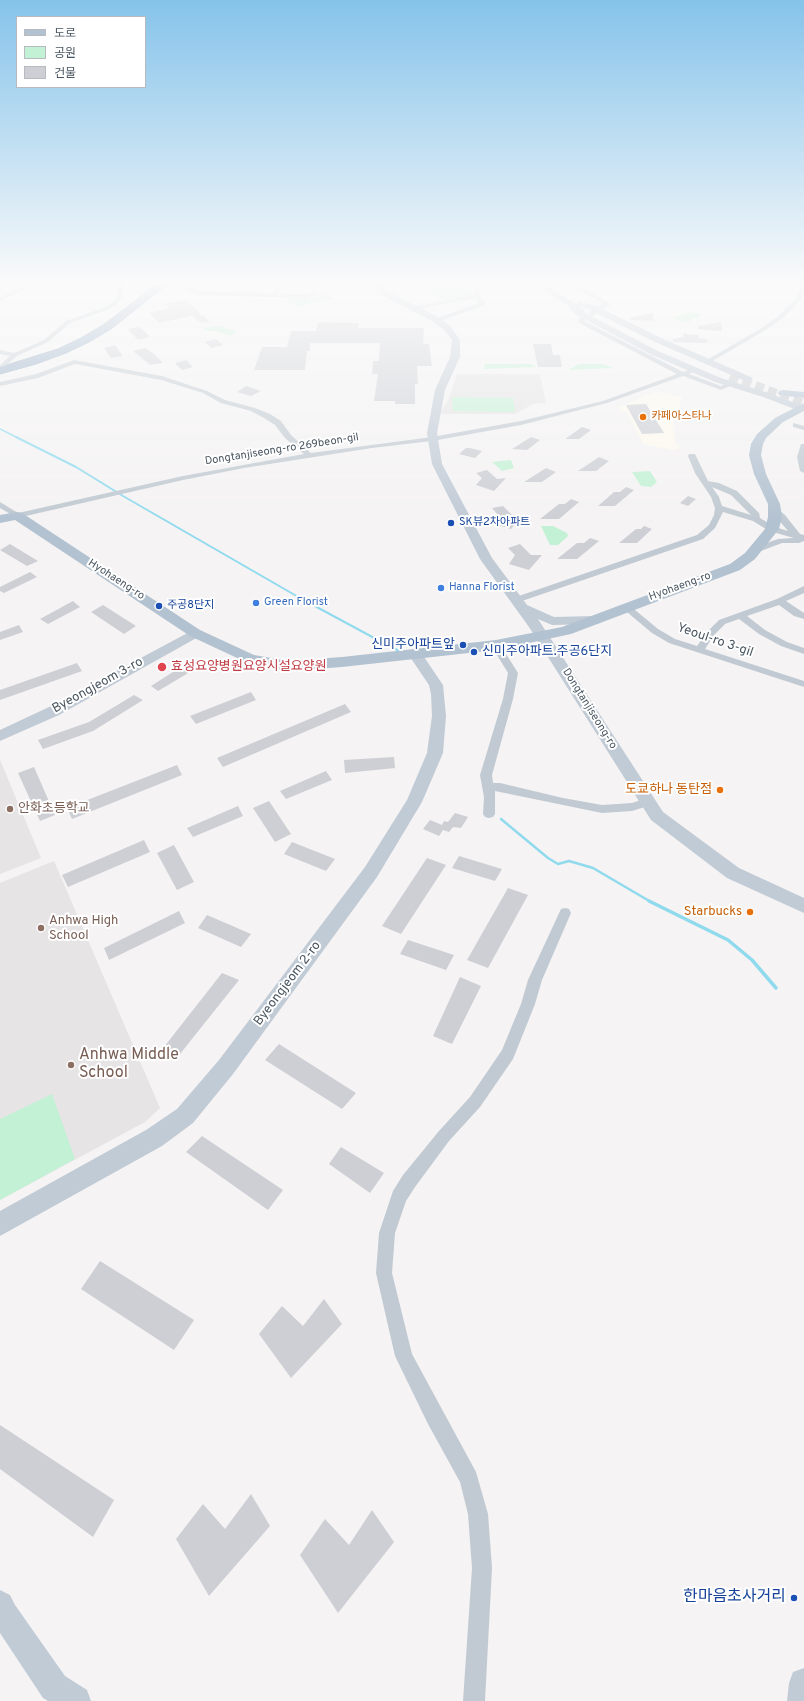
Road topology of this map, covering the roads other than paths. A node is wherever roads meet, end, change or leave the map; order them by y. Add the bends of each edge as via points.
1 (26, 363) edge
2 (70, 363) edge
3 (82, 363) edge
4 (452, 363) edge
5 (660, 363) edge
6 (680, 363) edge
7 (691, 363) edge
8 (710, 363) edge
9 (1, 369) edge
10 (694, 370) junction
11 (682, 375) junction
12 (729, 379) junction
13 (0, 384) edge
14 (779, 392) junction
15 (766, 395) junction
16 (804, 395) edge
17 (803, 406) edge
18 (796, 425) dead end
19 (804, 428) edge
20 (432, 440) junction
21 (804, 446) edge
22 (310, 456) junction
23 (692, 456) dead end
24 (804, 471) edge
25 (705, 483) junction
26 (137, 490) junction
27 (0, 504) edge
28 (719, 508) junction
29 (775, 511) junction
30 (19, 517) junction
31 (0, 519) edge
32 (756, 520) junction
33 (0, 524) edge
34 (772, 529) junction
35 (802, 538) edge
36 (758, 549) junction
37 (804, 589) edge
38 (780, 601) junction
39 (519, 604) junction
40 (626, 607) junction
41 (741, 616) junction
42 (804, 616) edge
43 (595, 620) junction
44 (195, 633) junction
45 (542, 636) junction
46 (496, 645) junction
47 (699, 651) junction
48 (804, 651) edge
49 (422, 659) junction
50 (804, 684) edge
51 (0, 736) edge
52 (488, 786) junction
53 (647, 802) junction
54 (489, 814) dead end
55 (804, 906) edge
56 (566, 913) dead end
57 (0, 1224) edge
58 (0, 1604) edge
59 (804, 1683) edge
60 (76, 1701) edge
61 (474, 1701) edge
62 (802, 1701) edge

1 - 9 highway
2 - 13 street via 38,376
3 - 22 street via 162,378 205,392 223,402 253,409 278,423
4 - 20 main road, Dongtanjiseong-ro via 440,390
5 - 11 street
6 - 10 main road
7 - 12 main road
8 - 14 main road
10 - 11 street
10 - 12 main road
11 - 12 street via 720,388
11 - 20 street via 637,395 571,415 480,434
12 - 15 main road
14 - 15 main road via 778,395
14 - 16 main road
14 - 17 main road
15 - 17 main road
17 - 29 main road, Hyohaeng-ro via 779,420 761,436 757,444 755,455
18 - 19 street
20 - 22 street, Dongtanjiseong-ro 269beon-gil
20 - 26 street via 304,459
20 - 39 main road, Dongtanjiseong-ro via 437,464 486,559
21 - 24 street via 801,457
22 - 26 street, Dongtanjiseong-ro 269beon-gil via 244,466
23 - 25 street
25 - 28 street
25 - 32 street via 734,492 756,515
26 - 30 street
27 - 30 street
28 - 32 street
28 - 39 street via 712,526 700,537
29 - 34 main road, Hyohaeng-ro
29 - 35 street via 782,516 792,531
30 - 31 main road
30 - 33 main road
30 - 44 main road, Hyohaeng-ro
32 - 34 street
34 - 35 street
34 - 36 main road, Hyohaeng-ro
35 - 36 street
36 - 40 main road, Hyohaeng-ro via 735,567
37 - 38 street
38 - 41 street
38 - 42 street via 797,614
39 - 43 main road via 552,621
39 - 45 main road, Dongtanjiseong-ro
40 - 43 main road, Hyohaeng-ro
40 - 47 street, Yeoul-ro 3-gil via 655,631 672,641
41 - 47 street via 722,622
41 - 48 street via 762,632
43 - 45 main road, Hyohaeng-ro via 566,631
44 - 49 main road, Hyohaeng-ro via 250,659 290,666 374,659
44 - 51 main road, Byeongjeom 3-ro via 54,711
45 - 46 main road, Hyohaeng-ro
45 - 53 main road, Dongtanjiseong-ro
46 - 49 main road, Hyohaeng-ro
46 - 52 street via 513,673 486,775
47 - 50 street, Yeoul-ro 3-gil
49 - 57 main road, Byeongjeom 2-ro via 436,685 439,716 435,753 414,802 370,872 226,1067 185,1116 154,1138
52 - 53 street via 602,809 632,807
52 - 54 street
53 - 55 main road, Dongtanjiseong-ro via 657,816 733,873
56 - 61 street via 535,980 508,1054 475,1102 409,1181 399,1197 387,1232 384,1273 404,1356 469,1479 478,1514 482,1568
58 - 60 main road via 54,1687
59 - 62 main road

